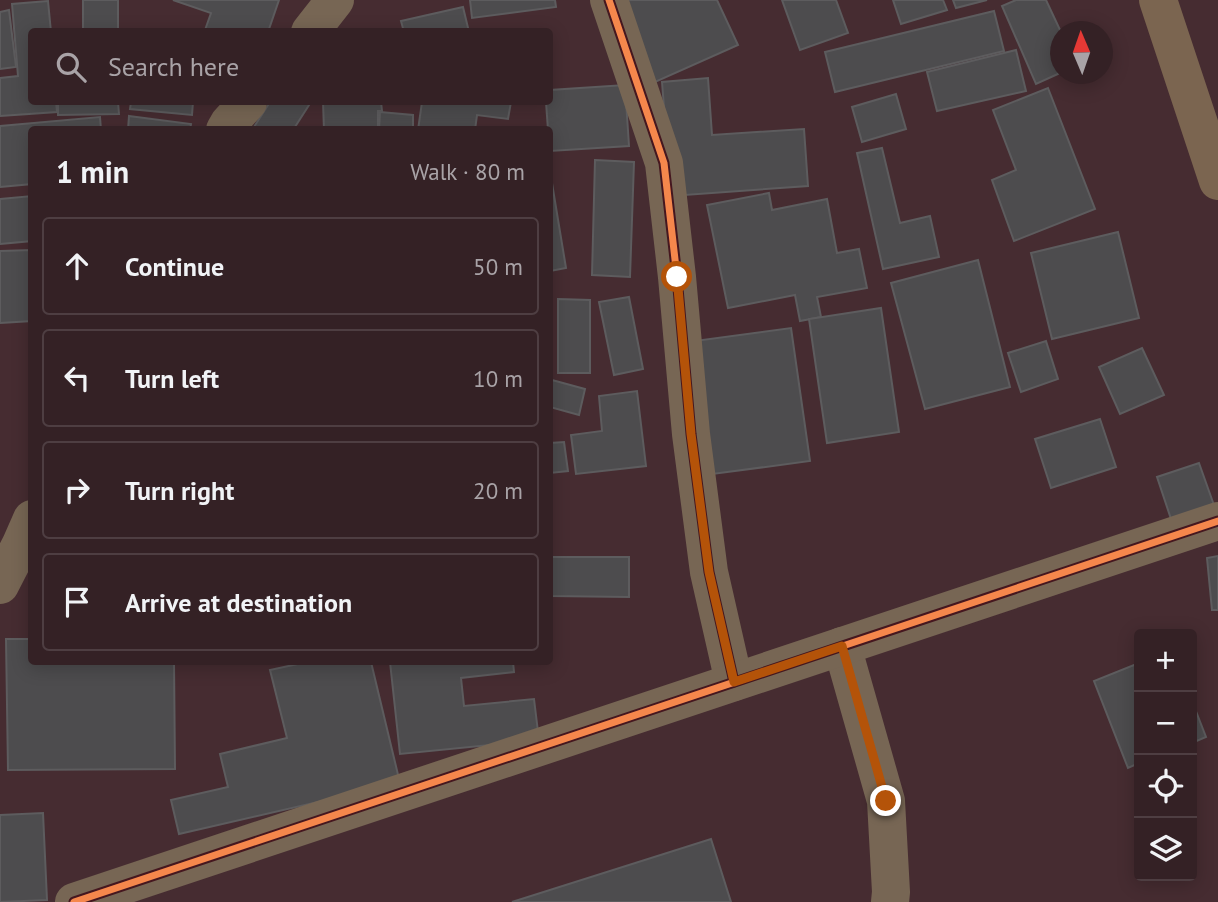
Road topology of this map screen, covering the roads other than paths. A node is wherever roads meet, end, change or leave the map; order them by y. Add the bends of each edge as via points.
1 (335, 0) edge
2 (609, 0) edge
3 (1158, 0) edge
4 (313, 28) edge
5 (244, 105) edge
6 (227, 126) edge
7 (1218, 181) edge
8 (1218, 520) edge
9 (28, 528) edge
10 (0, 584) edge
11 (842, 646) junction
12 (734, 682) junction
13 (74, 902) edge
14 (890, 902) edge

1 - 4 street
2 - 12 street via 664,163 709,572
3 - 7 street
5 - 6 street
8 - 11 street
9 - 10 street
11 - 12 street
11 - 14 street via 886,801
12 - 13 street

